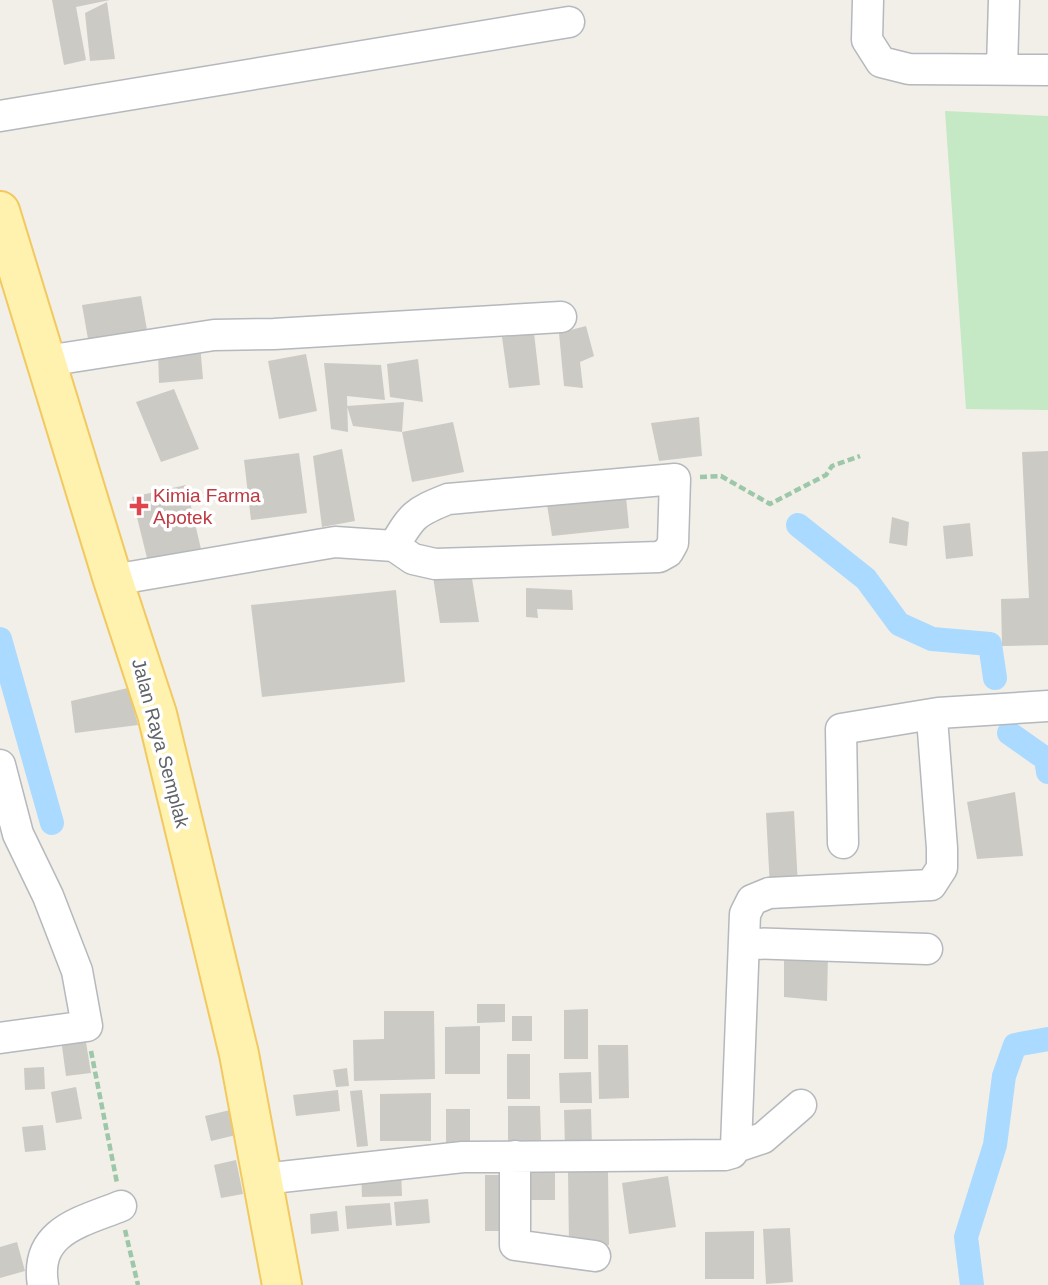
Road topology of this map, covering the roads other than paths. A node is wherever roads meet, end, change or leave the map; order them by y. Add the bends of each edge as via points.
1 (868, 0) edge
2 (1004, 0) edge
3 (569, 22) dead end
4 (1002, 68) junction
5 (1048, 70) edge
6 (0, 116) edge
7 (0, 211) edge
8 (561, 317) dead end
9 (46, 361) junction
10 (394, 546) junction
11 (113, 580) junction
12 (1048, 706) edge
13 (938, 713) junction
14 (0, 765) edge
15 (843, 844) dead end
16 (744, 943) junction
17 (927, 949) dead end
18 (0, 1038) edge
19 (801, 1105) dead end
20 (736, 1147) junction
21 (514, 1156) junction
22 (263, 1179) junction
23 (121, 1206) road end
24 (595, 1256) dead end
25 (43, 1285) edge
26 (282, 1285) edge

1 - 4 street via 867,40 881,62 909,69
2 - 4 street
3 - 6 street
4 - 5 street
7 - 9 main road, Jalan Raya Semplak
8 - 9 street via 215,335
9 - 11 main road, Jalan Raya Semplak
10 - 10 street via 420,510 449,499 675,479 673,543 659,557 435,564 413,559
10 - 11 street via 335,542
11 - 22 main road, Jalan Raya Semplak via 157,714 239,1054
12 - 13 street
13 - 15 street via 841,729
13 - 16 street via 932,726 942,868 931,885 769,892 751,900
14 - 18 street via 18,834 77,971 87,1026
16 - 17 street
16 - 20 street
19 - 20 street via 763,1138
20 - 21 street via 725,1155
21 - 22 street via 463,1157
21 - 24 street via 515,1245
22 - 26 main road, Jalan Raya Semplak
23 - 25 street via 54,1237 41,1271

